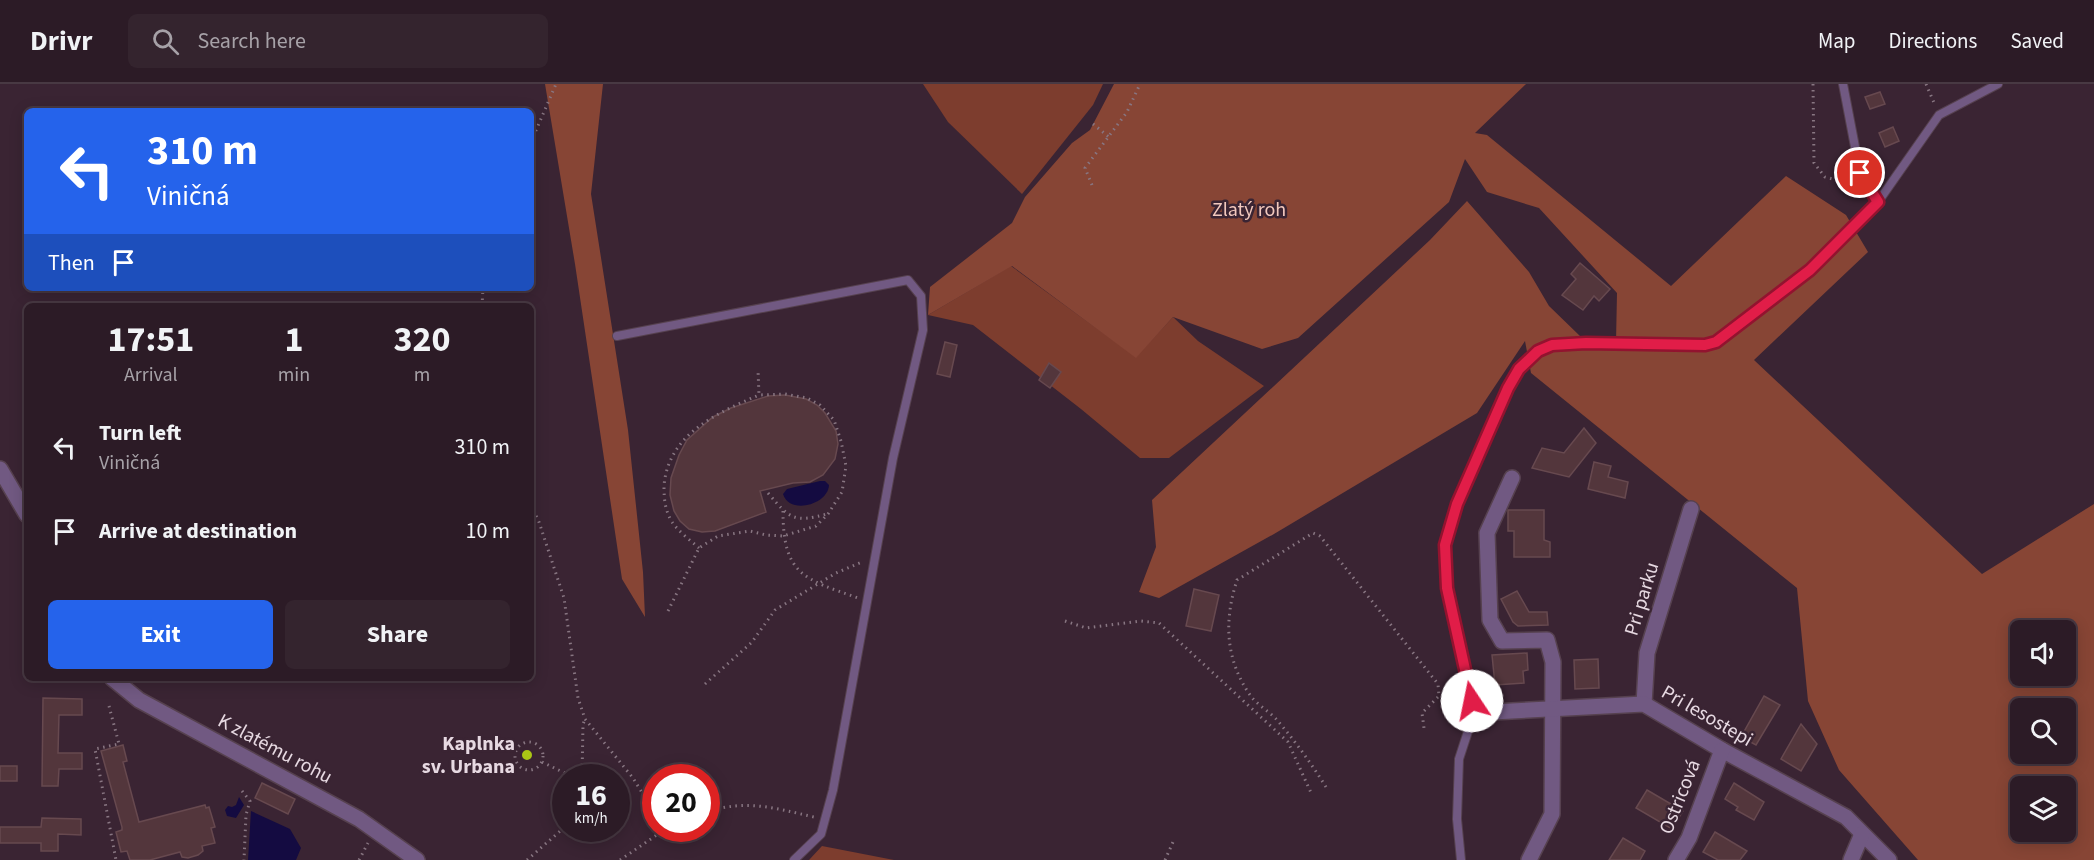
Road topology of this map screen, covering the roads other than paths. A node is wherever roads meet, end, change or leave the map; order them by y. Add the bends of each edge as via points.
1 (1843, 84) edge
2 (1998, 84) edge
3 (1878, 202) junction
4 (617, 336) dead end
5 (0, 469) edge
6 (1512, 478) dead end
7 (1692, 509) dead end
8 (24, 510) edge
9 (116, 681) edge
10 (1644, 704) junction
11 (1552, 710) junction
12 (1474, 713) junction
13 (1722, 750) junction
14 (1862, 834) junction
15 (417, 860) edge
16 (794, 860) edge
17 (1461, 860) edge
18 (1529, 860) edge
19 (1676, 860) edge
20 (1851, 860) edge
21 (1889, 860) edge

1 - 3 lane via 1860,173
2 - 3 lane via 1939,115
3 - 12 lane via 1810,270 1716,342 1552,345 1538,351 1519,369 1457,504 1445,545 1447,588
4 - 16 lane via 908,280 921,296 923,330 893,458 833,790 821,834
5 - 8 street
6 - 11 street via 1487,533 1490,620 1502,641 1547,640 1553,662
7 - 10 street, Pri parku via 1647,653
9 - 15 street, K zlatému rohu via 140,700 359,819
10 - 11 street, Pri lesostepi
10 - 13 street, Pri lesostepi
11 - 12 street, Pri lesostepi
11 - 18 street via 1552,814
12 - 17 lane via 1459,759 1457,819
13 - 14 street, Pri lesostepi via 1846,817
13 - 19 street, Ostricová via 1689,838
14 - 20 street
14 - 21 street, Pri lesostepi

